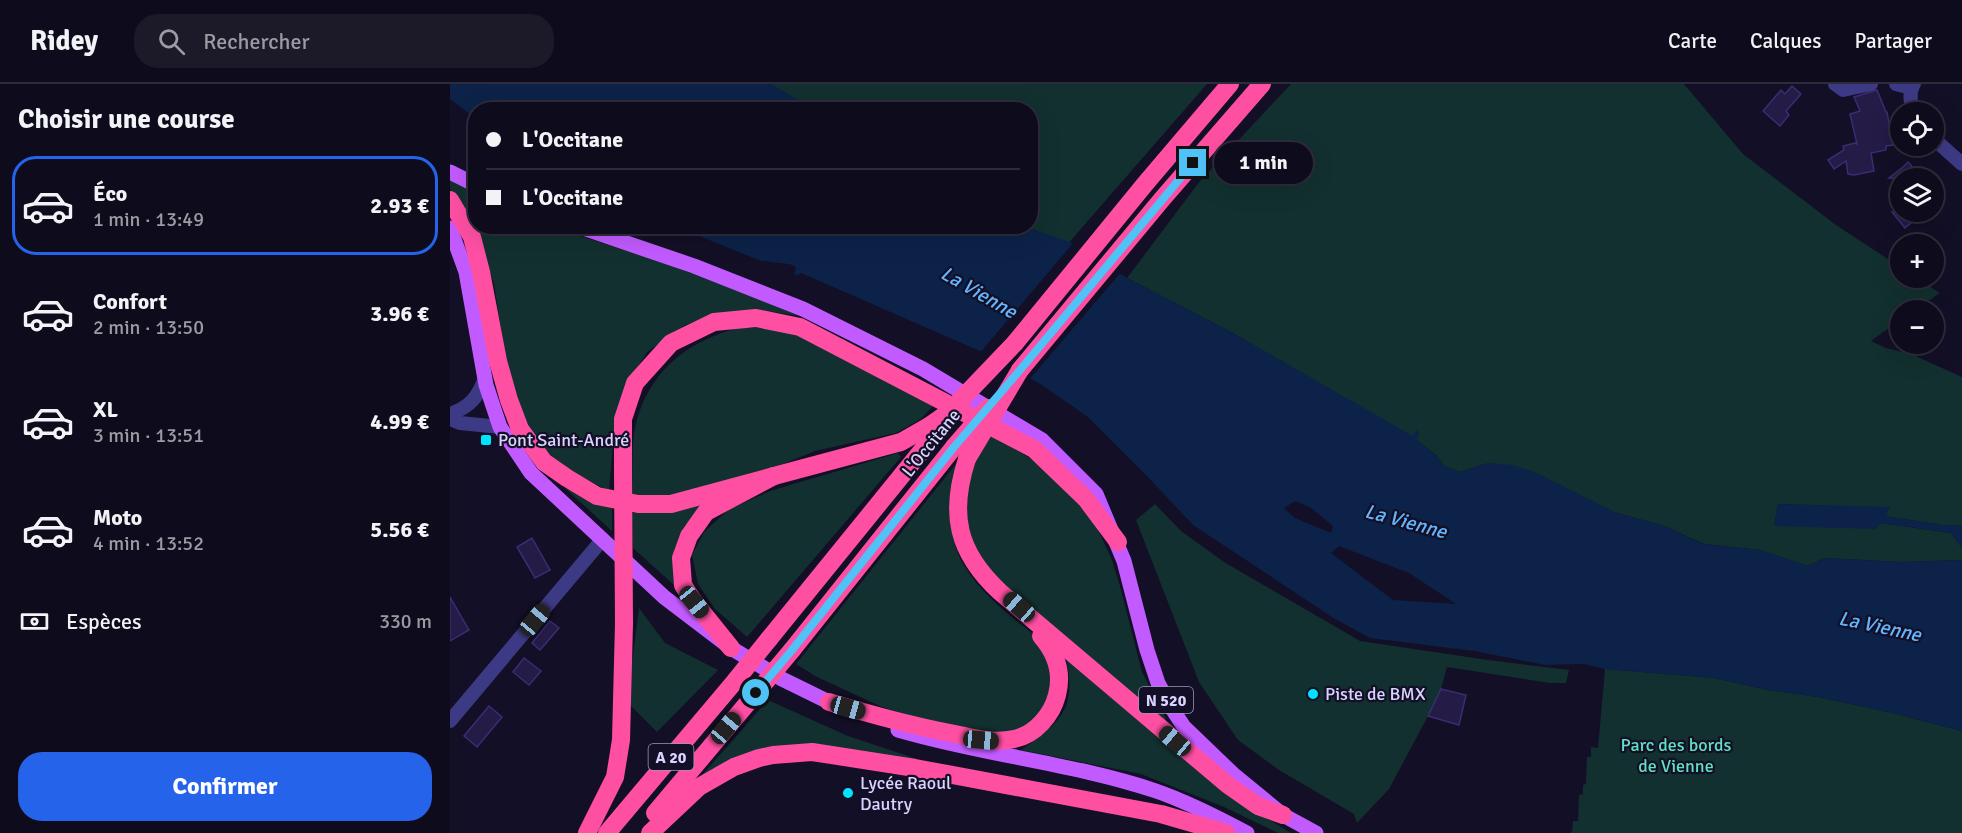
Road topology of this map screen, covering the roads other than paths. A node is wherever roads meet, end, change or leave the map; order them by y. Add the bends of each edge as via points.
1 (1230, 84) edge
2 (1262, 84) edge
3 (1834, 84) edge
4 (1871, 84) edge
5 (1896, 84) edge
6 (1913, 86) edge
7 (1912, 102) edge
8 (1944, 148) edge
9 (1962, 164) edge
10 (450, 172) edge
11 (468, 181) edge
12 (450, 200) edge
13 (450, 228) edge
14 (468, 230) edge
15 (470, 234) edge
16 (600, 234) edge
17 (485, 378) junction
18 (450, 414) edge
19 (450, 419) edge
20 (500, 427) junction
21 (933, 429) junction
22 (960, 453) junction
23 (774, 477) junction
24 (602, 540) junction
25 (1118, 542) junction
26 (1019, 607) junction
27 (731, 648) junction
28 (829, 702) junction
29 (450, 721) edge
30 (1283, 815) junction
31 (588, 833) edge
32 (607, 833) edge
33 (639, 833) edge
34 (650, 833) edge
35 (1226, 833) edge
36 (1247, 833) edge
37 (1316, 833) edge

1 - 21 highway, bridge via 1015,343
2 - 22 highway, bridge via 1020,370
3 - 4 street via 1843,90
5 - 6 street
6 - 7 street
8 - 9 street
10 - 11 main road
12 - 14 highway
13 - 17 main road via 466,272
15 - 23 highway via 508,400 520,429 544,462 597,496 638,504 671,504
16 - 25 main road via 803,309 923,369 1042,440 1096,494
17 - 18 street via 479,395
17 - 20 main road
19 - 20 street
20 - 24 main road via 531,473
21 - 23 highway via 901,442
21 - 32 highway, L'Occitane / A 20, bridge via 736,680
22 - 26 highway via 957,520 961,537 978,570
22 - 33 highway, L'Occitane / A 20, bridge
23 - 27 highway via 706,512 689,536 681,558 683,585
24 - 27 main road via 664,597
24 - 29 street
25 - 30 main road, N 520 via 1147,650 1169,704 1201,745
25 - 31 highway, bridge via 1086,499 1034,449 800,327 756,318 714,322 672,343 635,383 623,419 621,740 615,777
26 - 28 highway via 1054,654 1059,674 1058,693 1051,711 1028,734 1016,739 981,740
26 - 30 highway via 1228,785 1258,806
27 - 28 main road
28 - 36 main road via 879,724 934,740 1096,774 1156,791
30 - 37 main road, N 520
34 - 35 highway via 694,791 734,767 766,756 812,752 1161,814

